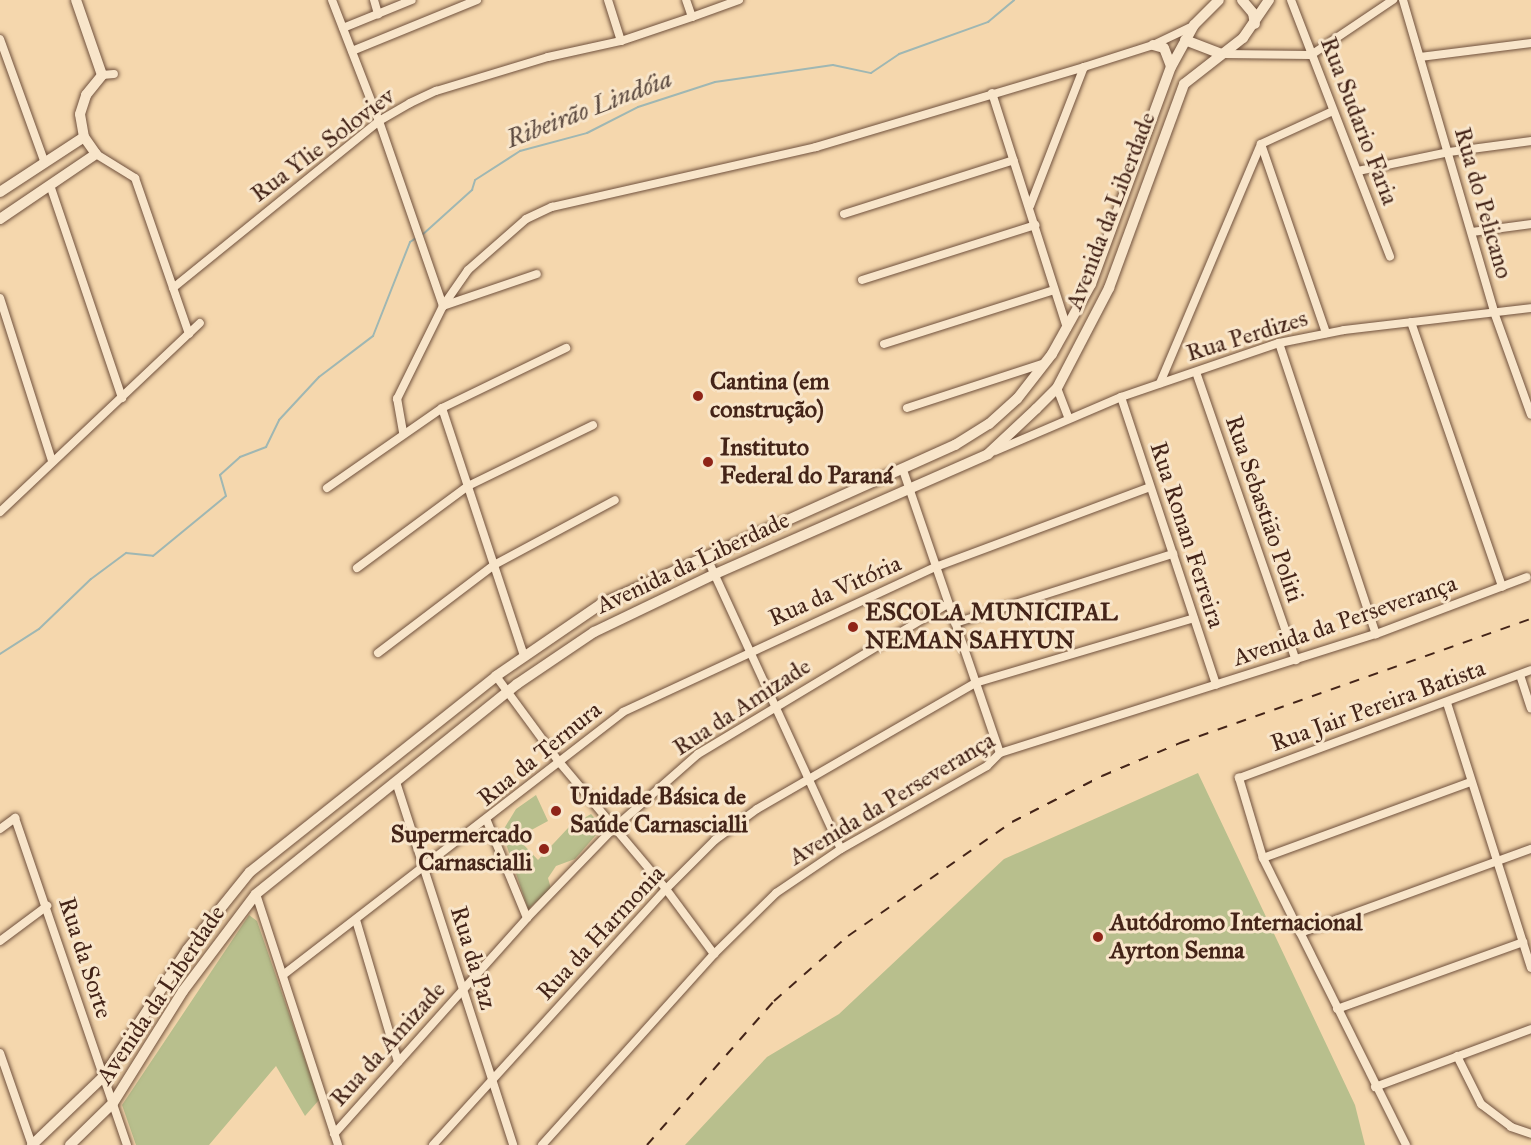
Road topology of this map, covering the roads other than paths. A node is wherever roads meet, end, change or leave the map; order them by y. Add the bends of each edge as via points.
1 (76, 0) edge
2 (332, 0) edge
3 (374, 0) edge
4 (412, 0) edge
5 (477, 0) edge
6 (608, 0) edge
7 (686, 0) edge
8 (739, 0) edge
9 (1219, 0) edge
10 (1242, 0) edge
11 (1269, 0) edge
12 (1291, 0) edge
13 (1393, 0) edge
14 (1403, 0) edge
15 (378, 14) junction
16 (692, 17) junction
17 (1255, 24) junction
18 (1194, 26) junction
19 (343, 28) junction
20 (0, 39) edge
21 (1185, 40) junction
22 (621, 41) junction
23 (1531, 43) edge
24 (1153, 45) junction
25 (352, 51) junction
26 (1221, 54) junction
27 (1311, 55) junction
28 (1420, 57) junction
29 (1084, 67) junction
30 (1171, 67) junction
31 (114, 74) dead end
32 (102, 75) junction
33 (992, 93) junction
34 (1333, 111) junction
35 (379, 121) junction
36 (84, 137) junction
37 (1531, 141) edge
38 (1261, 144) junction
39 (1449, 152) junction
40 (59, 153) junction
41 (96, 154) junction
42 (1014, 160) junction
43 (45, 163) junction
44 (70, 171) junction
45 (1358, 171) junction
46 (50, 185) junction
47 (0, 192) edge
48 (1030, 206) junction
49 (844, 214) dead end
50 (0, 219) edge
51 (1531, 224) edge
52 (1035, 225) junction
53 (1472, 232) junction
54 (1390, 256) dead end
55 (537, 274) dead end
56 (862, 280) dead end
57 (172, 288) junction
58 (1054, 290) junction
59 (0, 298) edge
60 (443, 306) junction
61 (1531, 308) edge
62 (1494, 312) junction
63 (1411, 322) junction
64 (200, 323) dead end
65 (1067, 328) junction
66 (1326, 333) junction
67 (189, 334) junction
68 (1279, 343) junction
69 (884, 344) dead end
70 (566, 348) dead end
71 (1046, 363) junction
72 (1196, 372) junction
73 (1160, 383) junction
74 (1057, 388) junction
75 (1121, 397) junction
76 (122, 398) junction
77 (442, 408) junction
78 (907, 408) dead end
79 (1531, 416) edge
80 (1070, 419) junction
81 (593, 425) dead end
82 (403, 432) junction
83 (988, 454) junction
84 (52, 461) junction
85 (903, 470) junction
86 (468, 486) junction
87 (912, 487) junction
88 (1150, 487) junction
89 (327, 488) dead end
90 (615, 500) dead end
91 (0, 512) edge
92 (1173, 554) junction
93 (706, 558) junction
94 (494, 565) junction
95 (938, 566) junction
96 (357, 568) dead end
97 (713, 575) junction
98 (1527, 578) dead end
99 (1502, 587) junction
100 (948, 604) junction
101 (1194, 618) junction
102 (955, 623) junction
103 (1376, 634) junction
104 (749, 651) junction
105 (378, 653) dead end
106 (524, 656) junction
107 (1296, 660) junction
108 (1531, 670) edge
109 (1520, 675) junction
110 (496, 676) junction
111 (975, 683) junction
112 (1216, 685) junction
113 (509, 690) junction
114 (1447, 703) junction
115 (772, 707) junction
116 (1531, 708) edge
117 (1000, 753) junction
118 (560, 764) junction
119 (806, 778) junction
120 (396, 782) junction
121 (1471, 782) junction
122 (488, 821) junction
123 (614, 828) junction
124 (0, 829) edge
125 (841, 849) junction
126 (1531, 849) edge
127 (1263, 858) junction
128 (1497, 862) junction
129 (424, 866) junction
130 (666, 889) junction
131 (256, 894) junction
132 (47, 906) junction
133 (527, 918) junction
134 (356, 920) junction
135 (1300, 933) junction
136 (0, 941) edge
137 (1523, 942) junction
138 (714, 954) junction
139 (1531, 968) edge
140 (283, 975) junction
141 (462, 991) junction
142 (1337, 1009) junction
143 (1531, 1029) edge
144 (0, 1053) edge
145 (1457, 1056) junction
146 (398, 1062) junction
147 (104, 1076) junction
148 (492, 1080) junction
149 (1375, 1087) junction
150 (113, 1104) junction
151 (334, 1134) junction
152 (1531, 1134) edge
153 (32, 1145) edge
154 (69, 1145) edge
155 (127, 1145) edge
156 (338, 1145) edge
157 (433, 1145) edge
158 (513, 1145) edge
159 (542, 1145) edge
160 (1406, 1145) edge

1 - 32 street
2 - 19 street
3 - 15 street
4 - 15 street
5 - 25 street
6 - 22 street
7 - 16 street
8 - 16 street, Rua Ylie Soloviev
9 - 18 street, Avenida da Liberdade
10 - 17 street via 1253,13
11 - 17 street, Avenida da Liberdade
12 - 27 street, Rua Sudario Faria
13 - 27 street
14 - 28 street, Rua do Pelicano
15 - 19 street
16 - 22 street, Rua Ylie Soloviev
17 - 26 street, Avenida da Liberdade
18 - 21 street, Avenida da Liberdade
18 - 24 street
19 - 25 street
20 - 43 street
21 - 24 street
21 - 26 street
21 - 30 street, Avenida da Liberdade
22 - 35 street, Rua Ylie Soloviev via 548,57 436,91
23 - 28 street
24 - 29 street
24 - 30 street via 1164,48
25 - 35 street
26 - 27 street
26 - 74 street, Avenida da Liberdade via 1184,84 1109,288
27 - 34 street, Rua Sudario Faria
28 - 39 street, Rua do Pelicano
29 - 33 street
29 - 48 street
30 - 65 street, Avenida da Liberdade via 1091,284
31 - 32 street
32 - 36 street via 80,110
33 - 42 street
33 - 60 street via 816,147 552,207 526,219 468,270
34 - 38 street
34 - 45 street, Rua Sudario Faria
35 - 57 street, Rua Ylie Soloviev
35 - 60 street
36 - 40 street
36 - 41 street
37 - 39 street
38 - 66 street
38 - 73 street
39 - 45 street
39 - 53 street, Rua do Pelicano
40 - 43 street
40 - 44 street
41 - 44 street
41 - 57 street via 135,178
42 - 48 street
42 - 49 street
43 - 47 street
44 - 46 street
45 - 54 street, Rua Sudario Faria
46 - 50 street
46 - 76 street
48 - 52 street
51 - 53 street
52 - 56 street
52 - 58 street
53 - 62 street, Rua do Pelicano
55 - 60 street
57 - 67 street
58 - 65 street
58 - 69 street
59 - 84 street
60 - 82 street via 397,399
61 - 62 street, Rua Perdizes
62 - 63 street, Rua Perdizes
62 - 79 street, Rua do Pelicano
63 - 66 street, Rua Perdizes
63 - 99 street
64 - 67 street
65 - 71 street, Avenida da Liberdade
66 - 68 street, Rua Perdizes
67 - 76 street
68 - 72 street, Rua Perdizes
68 - 103 street
70 - 77 street
71 - 78 street
71 - 85 street, Avenida da Liberdade via 1017,399 989,424
72 - 73 street, Rua Perdizes
72 - 107 street, Rua Sebastião Politi
73 - 75 street, Rua Perdizes
74 - 80 street
74 - 83 street, Avenida da Liberdade
75 - 80 street, Rua Perdizes
75 - 88 street, Rua Ronan Ferreira
76 - 84 street
77 - 82 street
77 - 86 street
80 - 83 street, Rua Perdizes
81 - 86 street
82 - 89 street
83 - 87 street, Avenida da Liberdade
84 - 91 street
85 - 87 street, Rua da Vitória
85 - 93 street, Avenida da Liberdade
86 - 94 street
86 - 96 street
87 - 95 street, Rua da Vitória
87 - 97 street, Avenida da Liberdade
88 - 92 street, Rua Ronan Ferreira
88 - 95 street
90 - 94 street
92 - 101 street, Rua Ronan Ferreira
92 - 102 street
93 - 97 street
93 - 106 street, Avenida da Liberdade via 601,604
94 - 105 street
94 - 106 street
95 - 100 street, Rua da Vitória
95 - 104 street, Rua da Vitória
97 - 104 street
97 - 113 street, Avenida da Liberdade via 594,632
98 - 99 street, Avenida da Perseverança
99 - 103 street, Avenida da Perseverança
100 - 102 street, Rua da Vitória
100 - 115 street, Rua da Amizade
101 - 111 street, Rua da Harmonia
101 - 112 street, Rua Ronan Ferreira
102 - 111 street, Rua da Vitória
103 - 107 street, Avenida da Perseverança
104 - 115 street
104 - 118 street, Rua da Ternura via 623,712
106 - 110 street, Avenida da Liberdade
107 - 112 street, Avenida da Perseverança
108 - 109 street, Rua Jair Pereira Batista
109 - 114 street, Rua Jair Pereira Batista
109 - 116 street
110 - 113 street
110 - 147 street, Avenida da Liberdade via 250,872 187,950
111 - 117 street, Rua da Vitória
111 - 119 street, Rua da Harmonia
112 - 117 street, Avenida da Perseverança
113 - 118 street
113 - 120 street, Avenida da Liberdade
114 - 121 street
114 - 127 street, Rua Jair Pereira Batista via 1239,778
115 - 119 street
115 - 123 street, Rua da Amizade via 698,754
117 - 125 street, Avenida da Perseverança via 987,766
118 - 122 street, Rua da Ternura
118 - 123 street
119 - 125 street
119 - 130 street, Rua da Harmonia via 715,840
120 - 129 street, Rua da Paz
120 - 131 street, Avenida da Liberdade
121 - 127 street
121 - 128 street
122 - 129 street, Rua da Ternura
122 - 133 street
123 - 130 street
123 - 133 street, Rua da Amizade
124 - 132 street, Rua da Sorte via 15,818
125 - 138 street, Avenida da Perseverança via 776,893
126 - 128 street
127 - 135 street
128 - 135 street
128 - 137 street
129 - 134 street, Rua da Ternura
129 - 141 street, Rua da Paz
130 - 138 street
130 - 148 street, Rua da Harmonia
131 - 140 street
131 - 150 street, Avenida da Liberdade via 183,991
132 - 136 street
132 - 147 street, Rua da Sorte
133 - 141 street, Rua da Amizade
134 - 140 street, Rua da Ternura
134 - 146 street
135 - 142 street
137 - 139 street
137 - 142 street
138 - 159 street, Avenida da Perseverança
140 - 151 street
141 - 146 street, Rua da Amizade
141 - 148 street, Rua da Paz
142 - 149 street
143 - 145 street
144 - 153 street
145 - 149 street
145 - 152 street via 1481,1104 1511,1127
146 - 151 street, Rua da Amizade
147 - 150 street, Rua da Sorte
147 - 153 street, Avenida da Liberdade
148 - 157 street, Rua da Harmonia
148 - 158 street, Rua da Paz
149 - 160 street
150 - 154 street, Avenida da Liberdade
150 - 155 street, Rua da Sorte
151 - 156 street

